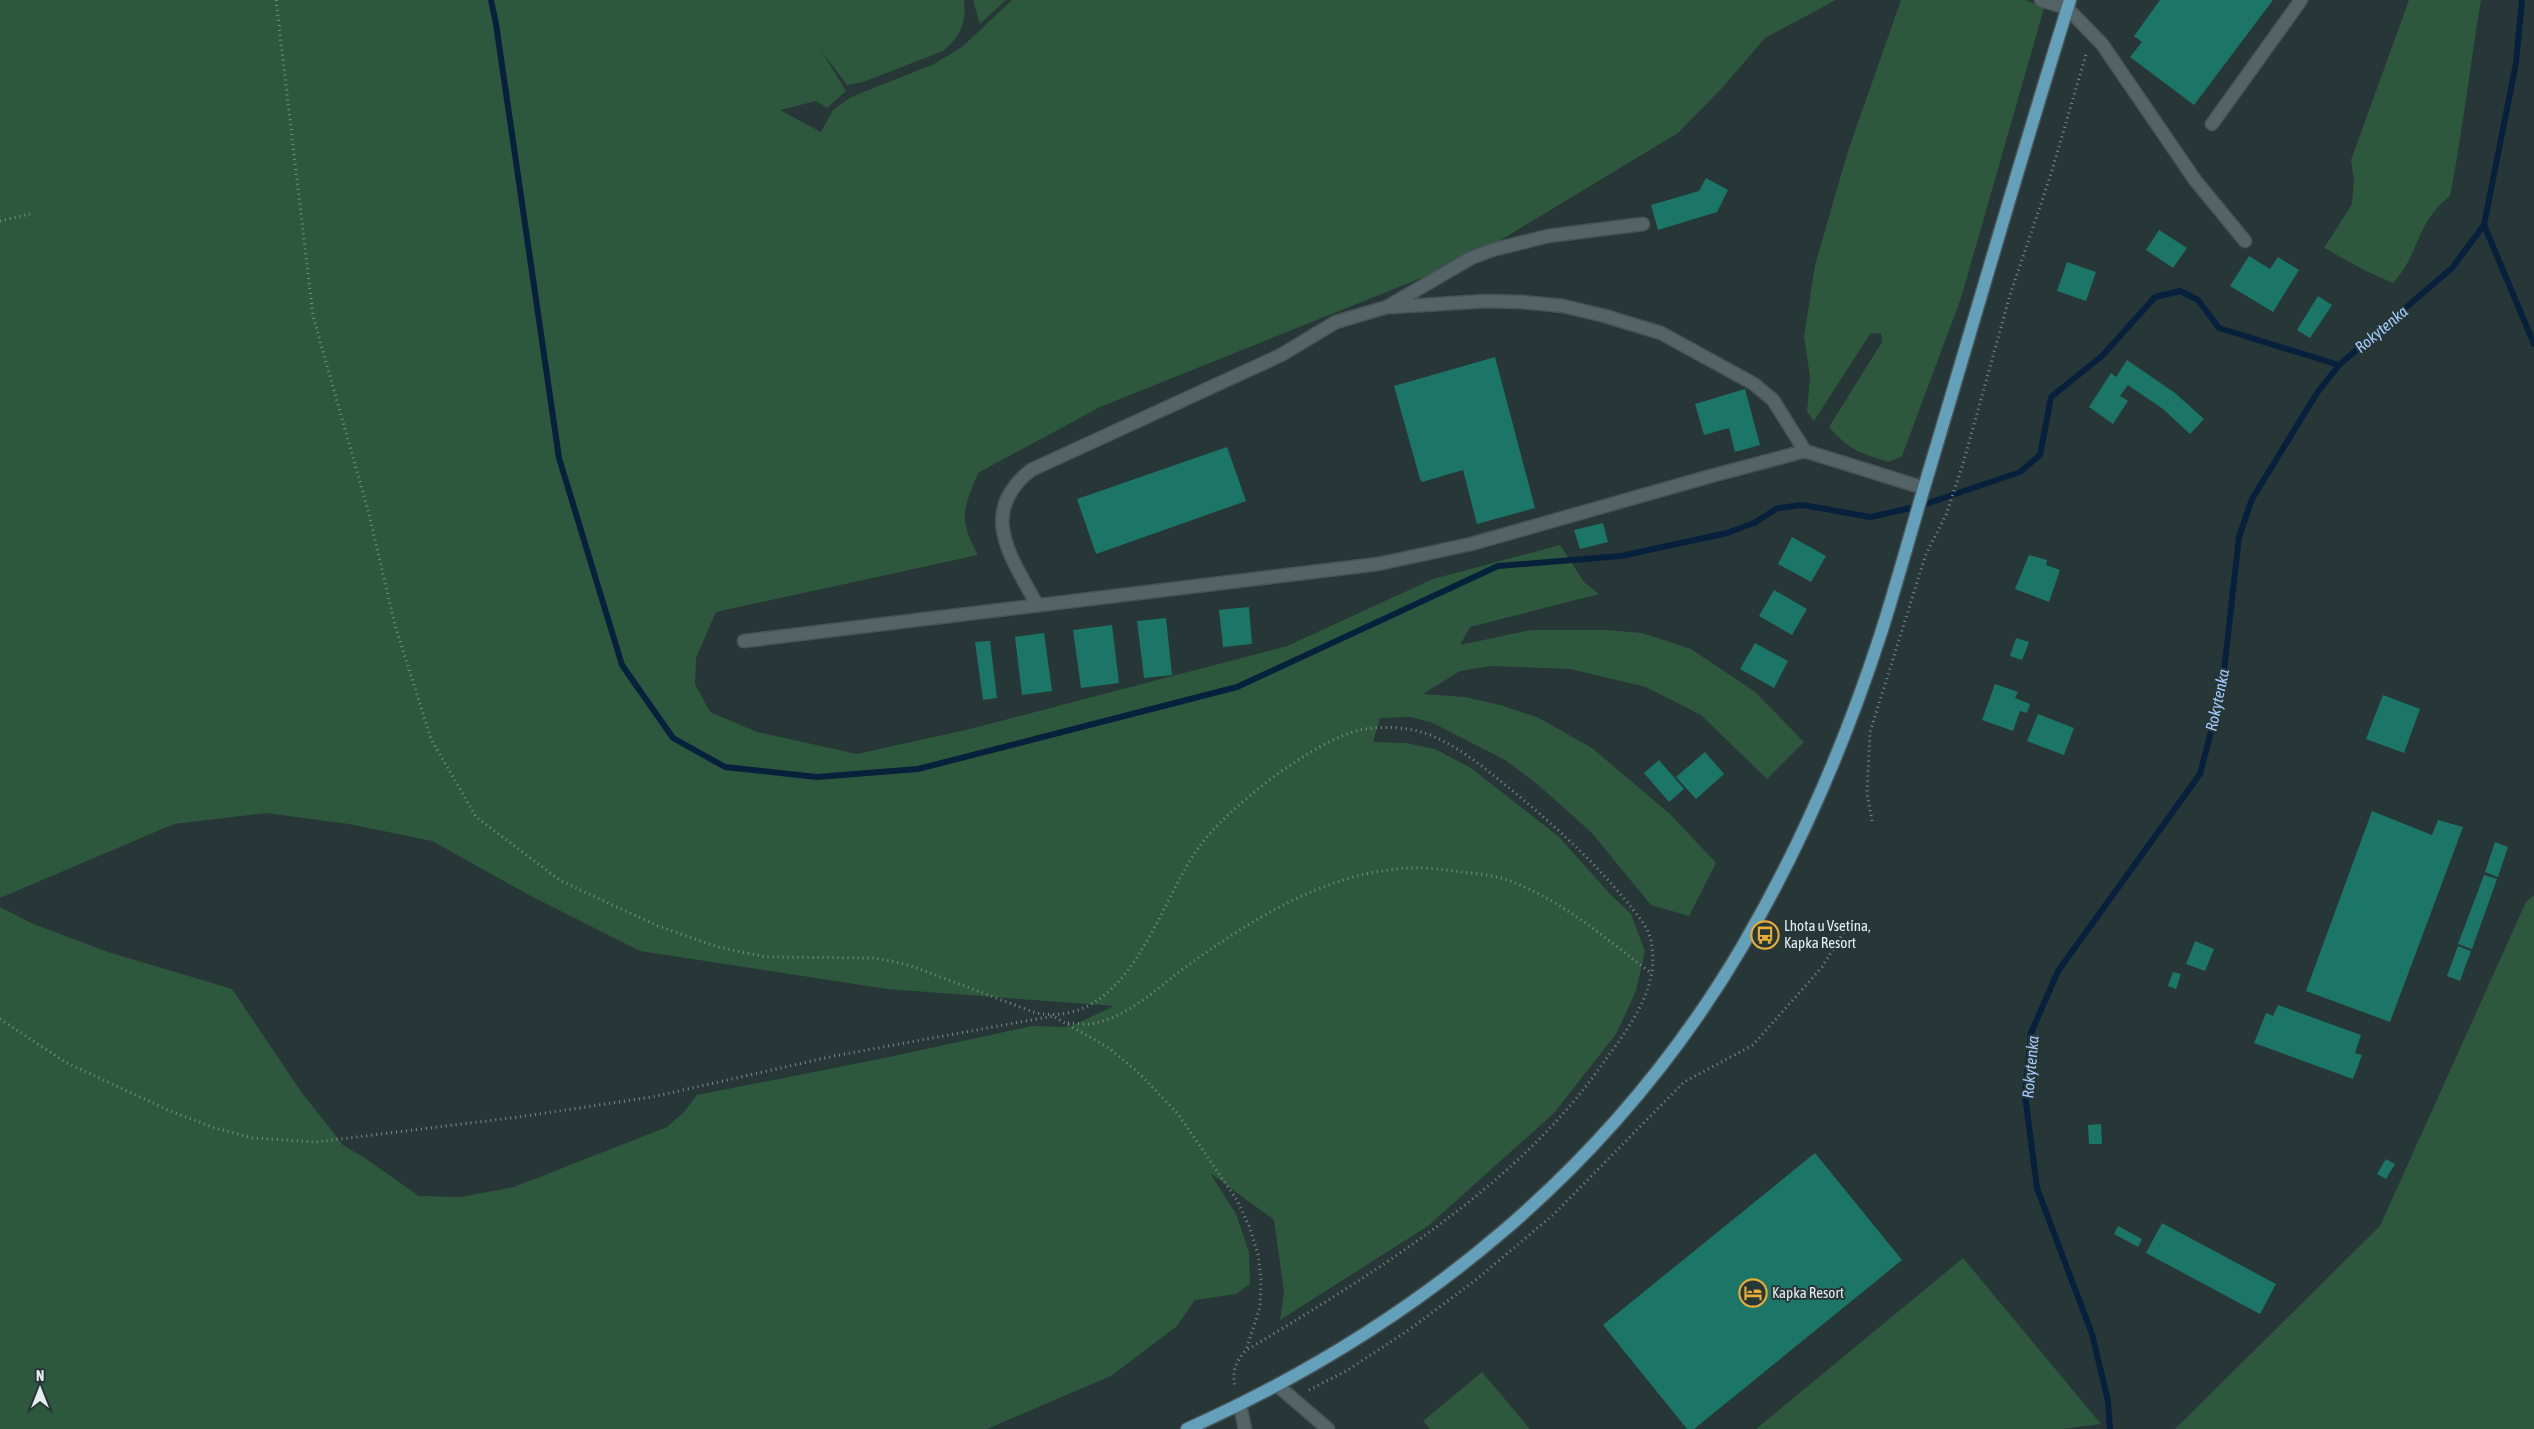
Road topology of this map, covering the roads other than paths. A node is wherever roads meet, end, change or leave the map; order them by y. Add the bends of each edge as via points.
1 (2041, 0) edge
2 (2302, 0) edge
3 (2068, 4) edge
4 (2212, 124) dead end
5 (1643, 224) dead end
6 (2245, 241) dead end
7 (1386, 307) junction
8 (1805, 451) junction
9 (1923, 490) junction
10 (1037, 605) junction
11 (744, 641) dead end
12 (1278, 1386) junction
13 (1240, 1405) junction
14 (1187, 1429) edge
15 (1244, 1429) edge
16 (1328, 1429) edge

1 - 3 street
2 - 4 street
3 - 6 street via 2102,44 2194,180
3 - 9 main road
5 - 7 street via 1548,236 1492,250 1471,258
7 - 8 street via 1530,302 1563,306 1661,333 1754,384 1772,400
7 - 10 street via 1336,322 1281,355 1070,451 1031,470 1015,483 1005,499 1003,530 1013,560
8 - 9 street
8 - 10 street via 1471,544 1378,564
9 - 12 main road via 1881,634 1843,739 1809,818 1742,947 1675,1046 1596,1144 1522,1216 1384,1323
10 - 11 street
12 - 13 main road
12 - 16 street
13 - 14 main road
13 - 15 street

